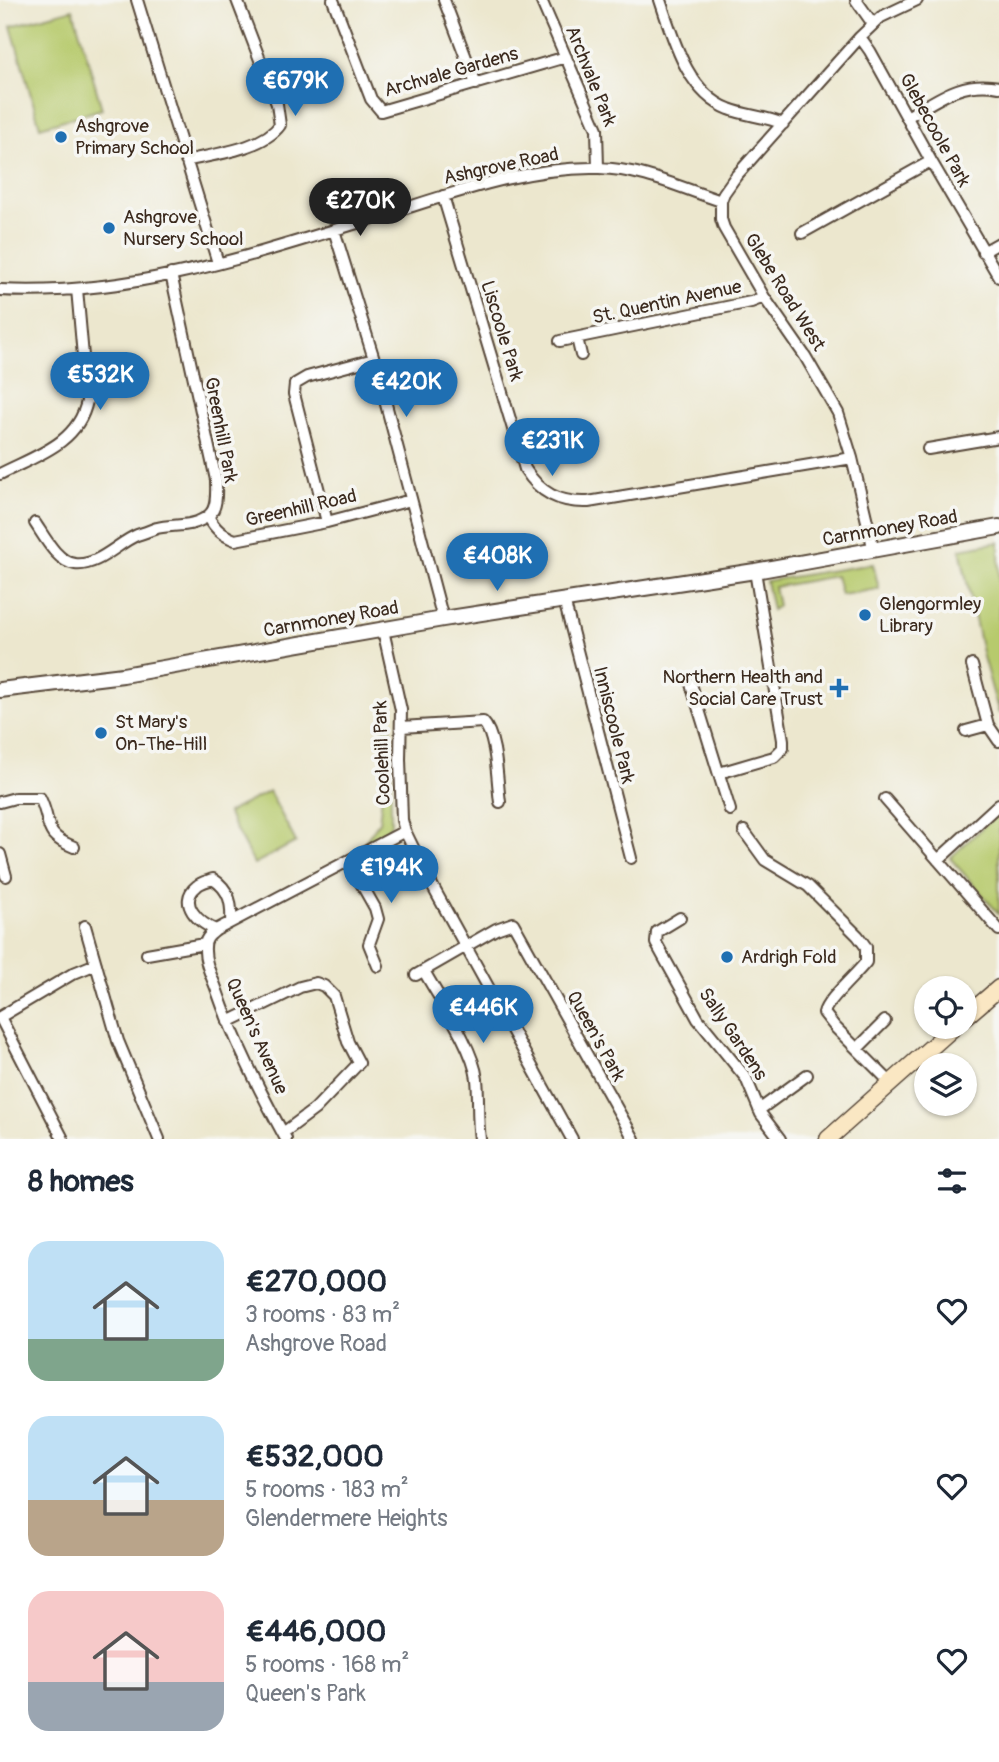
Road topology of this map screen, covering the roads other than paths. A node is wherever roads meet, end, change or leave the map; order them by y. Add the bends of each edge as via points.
1 (137, 0) edge
2 (237, 0) edge
3 (332, 0) edge
4 (444, 0) edge
5 (541, 0) edge
6 (660, 0) edge
7 (856, 0) edge
8 (918, 0) edge
9 (873, 24) junction
10 (860, 37) junction
11 (566, 57) junction
12 (476, 84) junction
13 (999, 87) edge
14 (907, 117) junction
15 (783, 124) junction
16 (186, 161) junction
17 (931, 161) junction
18 (598, 168) junction
19 (443, 197) junction
20 (721, 201) junction
21 (334, 229) junction
22 (802, 233) dead end
23 (999, 243) edge
24 (983, 252) junction
25 (218, 263) junction
26 (171, 274) junction
27 (999, 277) edge
28 (77, 289) junction
29 (0, 290) edge
30 (764, 297) junction
31 (577, 338) junction
32 (561, 341) dead end
33 (581, 355) dead end
34 (374, 359) junction
35 (999, 438) edge
36 (928, 449) dead end
37 (852, 458) junction
38 (0, 474) edge
39 (411, 500) junction
40 (208, 516) junction
41 (327, 522) junction
42 (35, 523) dead end
43 (999, 527) edge
44 (874, 551) junction
45 (755, 571) junction
46 (564, 600) junction
47 (443, 619) junction
48 (383, 630) junction
49 (972, 665) dead end
50 (691, 684) dead end
51 (0, 690) edge
52 (988, 725) junction
53 (401, 727) junction
54 (966, 731) dead end
55 (999, 741) edge
56 (719, 774) junction
57 (885, 799) dead end
58 (0, 802) edge
59 (500, 802) dead end
60 (999, 804) edge
61 (730, 810) dead end
62 (405, 831) junction
63 (744, 831) dead end
64 (74, 847) dead end
65 (0, 854) edge
66 (632, 858) dead end
67 (938, 860) junction
68 (349, 862) junction
69 (6, 876) dead end
70 (680, 918) dead end
71 (231, 922) junction
72 (85, 926) dead end
73 (216, 930) junction
74 (999, 930) edge
75 (204, 944) junction
76 (466, 946) junction
77 (147, 954) dead end
78 (96, 964) junction
79 (378, 966) dead end
80 (999, 988) edge
81 (977, 1007) edge
82 (0, 1017) edge
83 (228, 1021) junction
84 (885, 1021) dead end
85 (940, 1039) edge
86 (857, 1049) junction
87 (807, 1075) dead end
88 (891, 1083) junction
89 (759, 1110) junction
90 (285, 1136) edge
91 (63, 1139) edge
92 (159, 1139) edge
93 (481, 1139) edge
94 (572, 1139) edge
95 (634, 1139) edge
96 (780, 1139) edge
97 (828, 1139) edge

1 - 16 street
2 - 16 street via 277,104 280,125 263,140
3 - 12 street, Archvale Gardens via 371,99 381,111
4 - 12 street
5 - 11 street, Archvale Park
6 - 15 street via 676,48 705,92 729,109
7 - 9 street
8 - 9 street
9 - 10 street
10 - 14 street, Glebecoole Park
10 - 15 street
11 - 12 street, Archvale Gardens
11 - 18 street, Archvale Park via 597,129
13 - 14 street via 954,90
14 - 17 street, Glebecoole Park
15 - 20 street via 736,176
16 - 25 street
17 - 22 street
17 - 24 street, Glebecoole Park
18 - 19 street, Ashgrove Road via 513,178
18 - 20 street, Ashgrove Road via 639,173
19 - 21 street, Ashgrove Road
19 - 37 street, Liscoole Park via 525,469 543,491 571,503 588,502
20 - 30 street, Glebe Road West via 724,228
21 - 25 street, Ashgrove Road
21 - 34 street
23 - 24 street
24 - 27 street, Glebecoole Park
25 - 26 street, Ashgrove Road
26 - 28 street, Ashgrove Road
26 - 40 street, Greenhill Park via 216,480 216,498
28 - 29 street, Ashgrove Road
28 - 38 street via 84,414 67,438
30 - 31 street, St. Quentin Avenue
30 - 37 street, Glebe Road West via 829,394
31 - 32 street, St. Quentin Avenue
31 - 33 street, St. Quentin Avenue
34 - 39 street
34 - 41 street via 296,384 294,394
35 - 36 street
37 - 44 street, Glebe Road West
39 - 41 street, Greenhill Road
39 - 47 street
40 - 41 street, Greenhill Road via 215,528 235,540
40 - 42 street via 186,526 158,528 133,537 85,564 71,564 56,552
43 - 44 street, Carnmoney Road
44 - 45 street, Carnmoney Road
45 - 46 street, Carnmoney Road
45 - 56 street via 783,748 774,757
46 - 47 street, Carnmoney Road
46 - 66 street, Inniscoole Park
47 - 48 street, Carnmoney Road
48 - 51 street, Carnmoney Road via 122,675
48 - 53 street, Coolehill Park
49 - 52 street
50 - 56 street
52 - 54 street
52 - 55 street
53 - 59 street via 483,722 492,741
53 - 62 street, Coolehill Park
56 - 61 street
57 - 67 street
58 - 64 street via 40,798 48,826 58,840
60 - 67 street
62 - 68 street
62 - 76 street, Coolehill Park
63 - 86 street via 765,860 808,886 866,947 866,962 826,1004 824,1013
65 - 69 street
67 - 74 street
68 - 71 street
68 - 79 street via 375,908 378,919 369,944
70 - 89 street, Sally Gardens via 657,932 656,943 698,1019 746,1079
71 - 73 street
71 - 73 street via 229,894 222,885 213,879 198,884 190,901 192,915
72 - 78 street
73 - 75 street
75 - 77 street
75 - 83 street, Queen's Avenue
76 - 93 street, Queen's Park via 420,973 469,1052 477,1078
76 - 94 street
76 - 95 street, Queen's Park via 513,923
78 - 82 street
78 - 92 street via 118,1041
80 - 81 main road
82 - 91 street
83 - 90 street, Queen's Avenue
83 - 90 street via 299,987 316,983 334,996 359,1063
84 - 86 street
85 - 88 main road
86 - 88 street
87 - 89 street
88 - 97 main road
89 - 96 street, Sally Gardens

